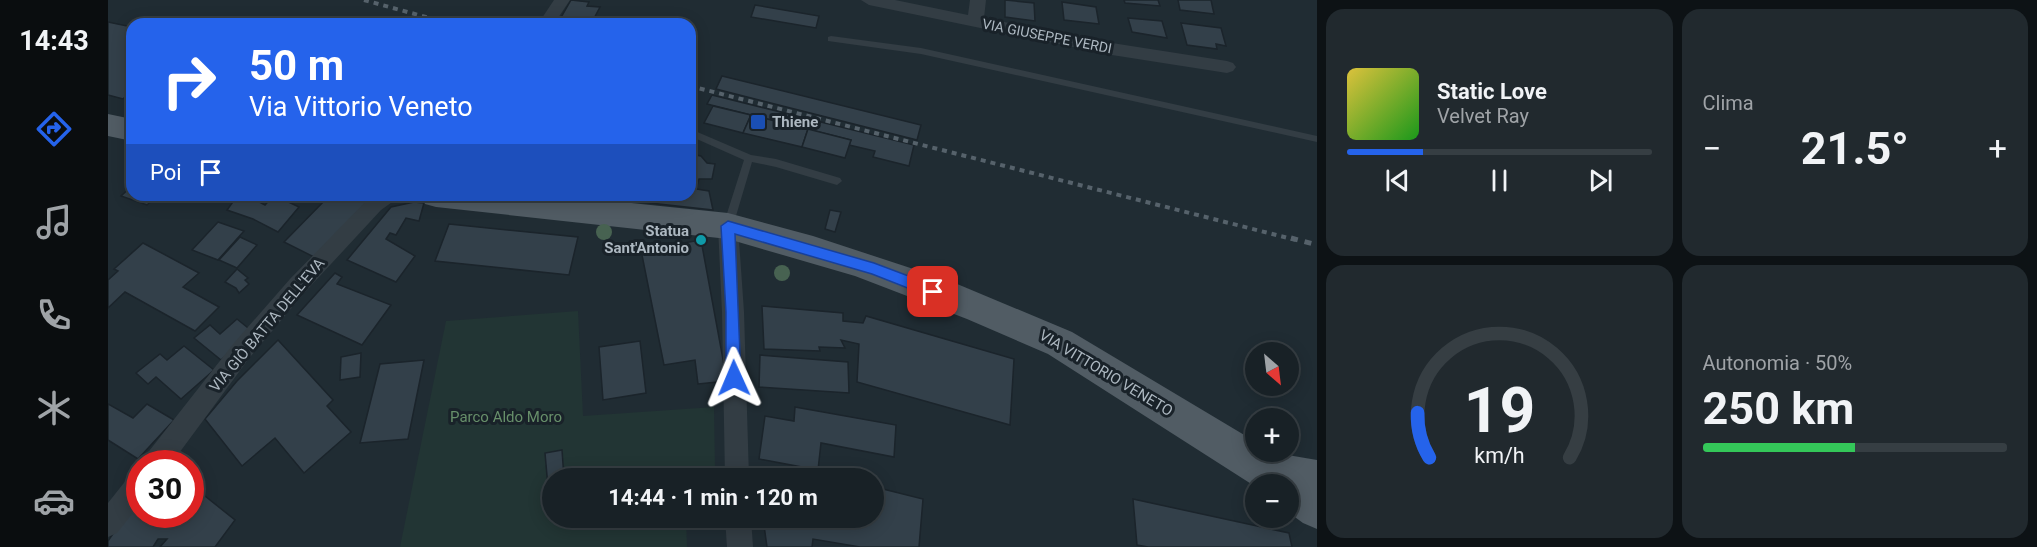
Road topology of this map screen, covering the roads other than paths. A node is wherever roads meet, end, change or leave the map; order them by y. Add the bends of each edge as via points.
1 (562, 0) edge
2 (869, 0) edge
3 (978, 0) edge
4 (550, 18) edge
5 (975, 21) junction
6 (831, 39) dead end
7 (1227, 67) dead end
8 (108, 125) edge
9 (126, 129) edge
10 (696, 135) edge
11 (1317, 140) edge
12 (749, 158) junction
13 (837, 181) dead end
14 (379, 201) edge
15 (493, 201) edge
16 (728, 226) junction
17 (166, 450) edge
18 (737, 468) edge
19 (1270, 474) edge
20 (1299, 480) edge
21 (1317, 480) edge
22 (1299, 495) edge
23 (126, 501) edge
24 (1317, 509) edge
25 (108, 524) edge
26 (739, 528) edge
27 (740, 547) edge

1 - 4 street
2 - 5 street, VIA GIUSEPPE VERDI
3 - 5 street
5 - 7 street, VIA GIUSEPPE VERDI
6 - 11 lane via 921,51
8 - 9 main road
10 - 12 lane
12 - 13 lane
12 - 16 lane
14 - 17 street, VIA GIÒ BATTA DELL'EVA via 242,350
15 - 16 main road, VIA VITTORIO VENETO
16 - 18 street
16 - 19 main road, VIA VITTORIO VENETO via 874,269 1032,329 1096,364
20 - 21 main road, VIA VITTORIO VENETO
22 - 24 main road, VIA VITTORIO VENETO
23 - 25 street
26 - 27 street

